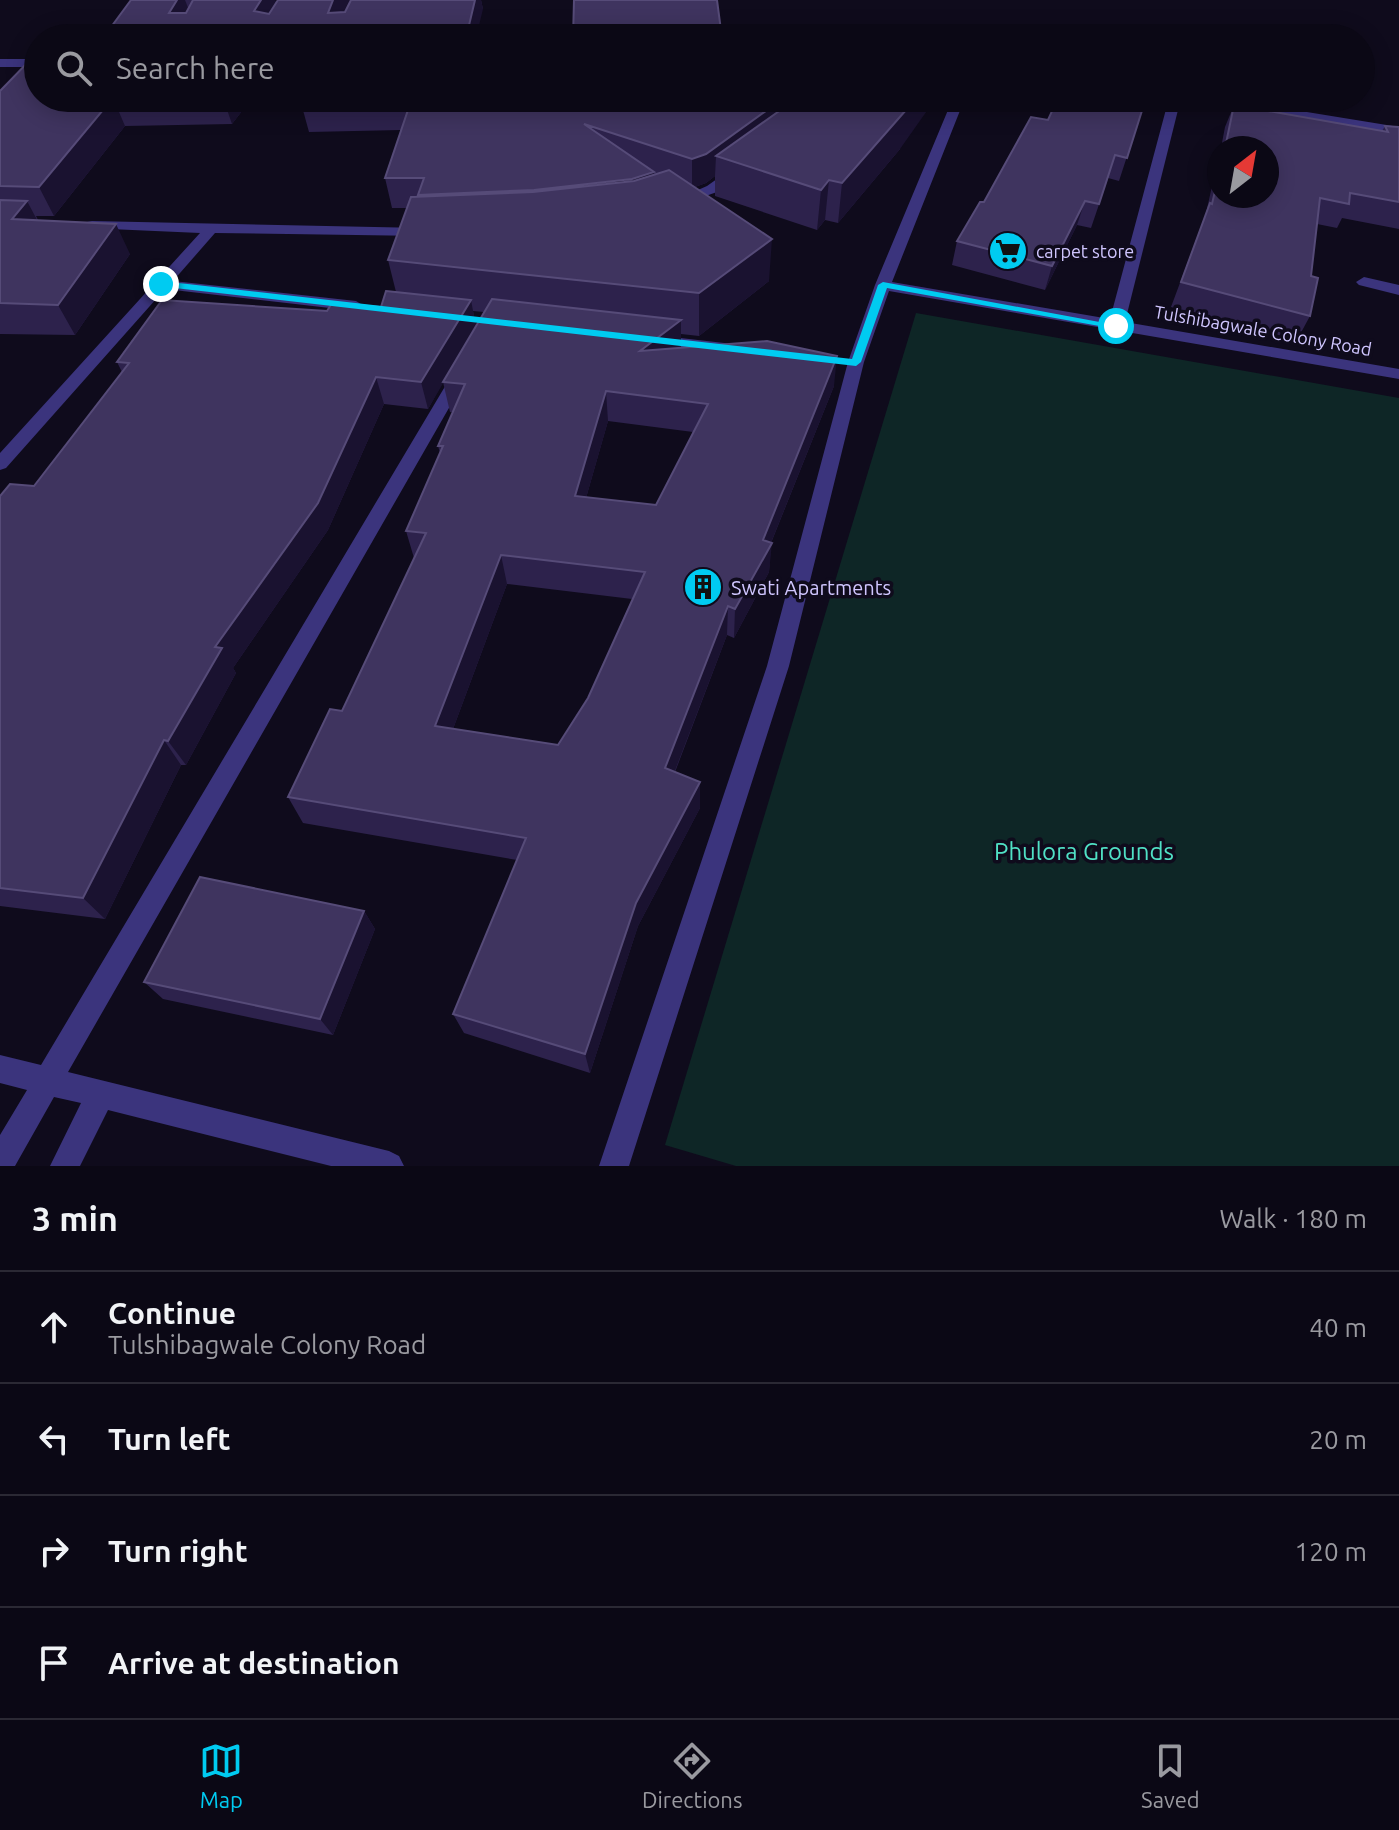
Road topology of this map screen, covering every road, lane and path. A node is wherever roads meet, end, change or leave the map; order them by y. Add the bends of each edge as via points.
1 (0, 63) edge
2 (21, 63) joint
3 (10, 72) dead end
4 (814, 112) edge
5 (953, 112) edge
6 (1171, 112) edge
7 (1283, 112) edge
8 (1399, 131) edge
9 (787, 134) edge
10 (745, 165) edge
11 (662, 207) edge
12 (75, 225) edge
13 (211, 229) junction
14 (445, 231) edge
15 (1364, 282) dead end
16 (161, 284) junction
17 (883, 285) junction
18 (1399, 290) edge
19 (365, 307) edge
20 (1116, 326) junction
21 (634, 338) edge
22 (475, 349) edge
23 (745, 350) edge
24 (1399, 374) edge
25 (0, 464) edge
26 (0, 1069) edge
27 (48, 1081) junction
28 (101, 1094) junction
29 (0, 1163) edge
30 (65, 1166) edge
31 (389, 1166) edge
32 (614, 1166) edge

1 - 2 street
2 - 3 street
4 - 9 street
5 - 17 street
6 - 20 street
7 - 8 street
10 - 11 street via 712,189
12 - 13 street
13 - 14 street
13 - 16 street
15 - 18 street
16 - 19 street
16 - 25 street
17 - 20 street, Tulshibagwale Colony Road
17 - 32 street via 848,362 778,666
20 - 24 street, Tulshibagwale Colony Road
21 - 23 street
22 - 27 street
26 - 27 street
27 - 28 street
27 - 29 street
28 - 30 street
28 - 31 street

